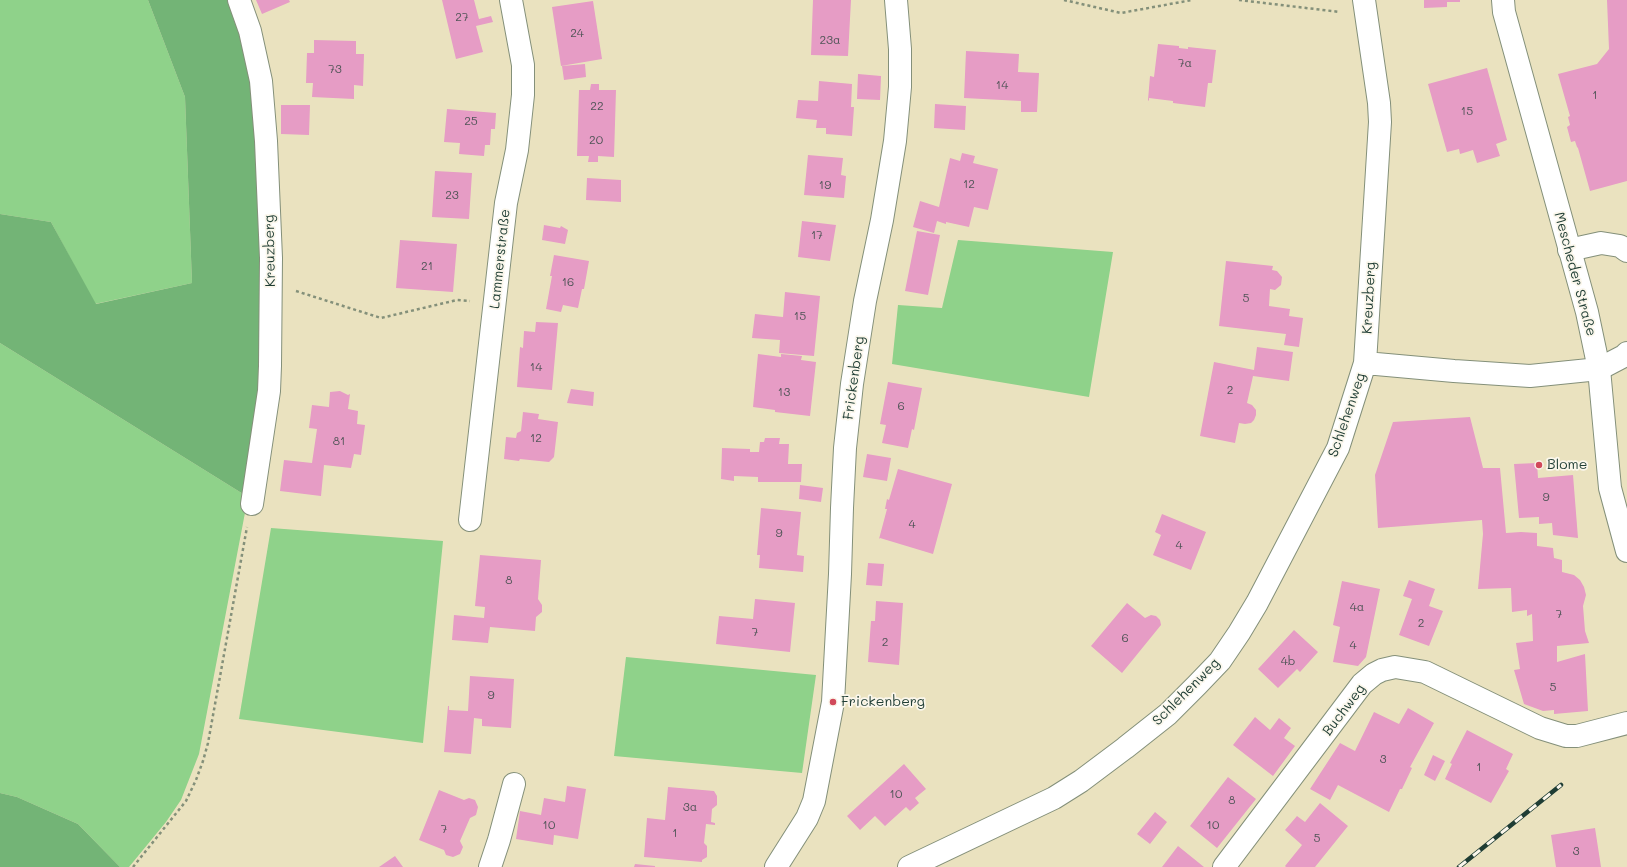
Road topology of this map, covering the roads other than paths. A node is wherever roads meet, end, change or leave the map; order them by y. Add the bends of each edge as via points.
1 (239, 0) edge
2 (511, 0) edge
3 (896, 0) edge
4 (1503, 0) edge
5 (1365, 8) edge
6 (1569, 250) junction
7 (1627, 251) edge
8 (1627, 353) edge
9 (1365, 363) junction
10 (1599, 369) junction
11 (252, 504) road end
12 (470, 520) dead end
13 (1627, 551) edge
14 (1627, 723) edge
15 (514, 784) dead end
16 (490, 867) edge
17 (776, 867) edge
18 (909, 867) edge
19 (1224, 867) edge

1 - 11 street, Kreuzberg via 253,44 264,109 270,227 270,366
2 - 12 street, Lammerstraße via 523,65 523,95 517,150 506,203
3 - 17 street, Frickenberg via 900,87 882,220 865,301 851,391 845,448 833,702 814,801 807,818
4 - 6 street, Mescheder Straße via 1504,12
5 - 9 street, Kreuzberg via 1380,122
6 - 7 street via 1601,243 1620,246
6 - 10 street, Mescheder Straße via 1587,312
8 - 10 street
9 - 10 street via 1530,376
9 - 18 street, Schlehenweg via 1338,448 1257,603 1220,661 1168,714 1081,781 1054,798
10 - 13 street, Mescheder Straße via 1610,488
14 - 19 street, Buchweg via 1577,736 1566,736 1540,728 1425,672 1395,667 1382,670 1362,684
15 - 16 street

